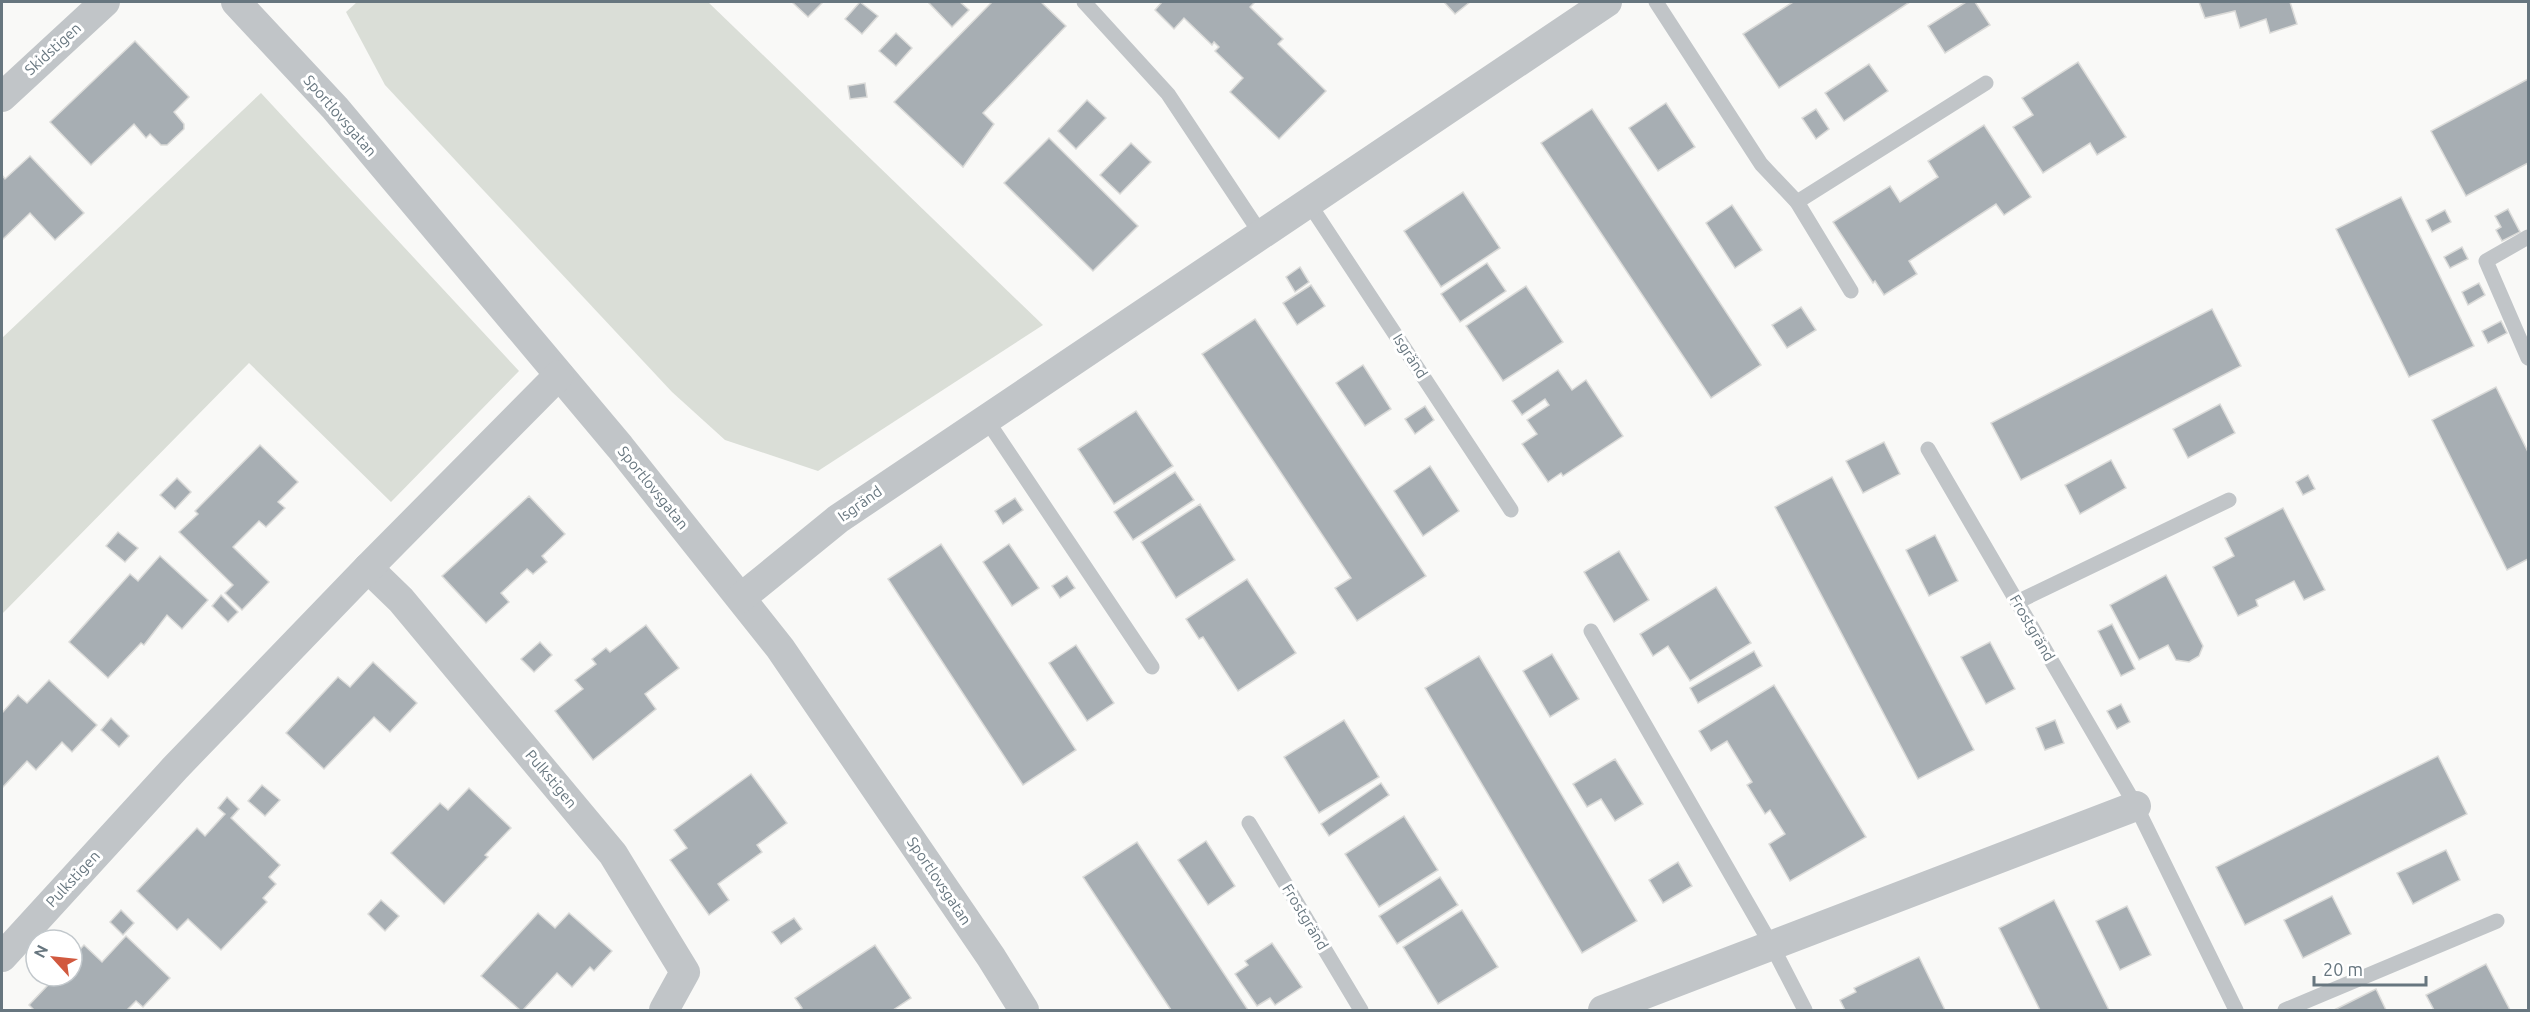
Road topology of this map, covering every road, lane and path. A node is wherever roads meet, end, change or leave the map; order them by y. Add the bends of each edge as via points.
1 (105, 2) edge
2 (236, 2) edge
3 (1084, 2) edge
4 (1607, 2) edge
5 (1656, 2) edge
6 (1986, 83) dead end
7 (2, 97) edge
8 (1308, 202) junction
9 (1797, 202) junction
10 (1261, 234) junction
11 (2529, 237) edge
12 (1851, 291) dead end
13 (2529, 358) edge
14 (559, 375) junction
15 (986, 419) junction
16 (1928, 449) dead end
17 (2229, 500) dead end
18 (1511, 510) dead end
19 (368, 568) junction
20 (741, 598) junction
21 (2017, 602) junction
22 (1591, 631) dead end
23 (1152, 667) dead end
24 (2136, 806) junction
25 (1249, 823) dead end
26 (2497, 921) dead end
27 (1772, 946) junction
28 (2, 957) edge
29 (664, 1011) edge
30 (1024, 1011) edge
31 (1361, 1011) edge
32 (1603, 1011) edge
33 (1805, 1011) edge
34 (2236, 1011) edge
35 (2285, 1011) edge

1 - 7 street, Skidstigen
2 - 14 street, Sportlovsgatan via 335,108
3 - 10 lane via 1168,94
4 - 8 street, Isgränd
5 - 9 lane via 1761,164
6 - 9 lane
8 - 10 street, Isgränd
8 - 18 lane, Isgränd
9 - 12 lane
10 - 15 street, Isgränd
11 - 13 lane via 2486,261
14 - 19 street, Pulkstigen
14 - 20 street, Sportlovsgatan
15 - 20 street, Isgränd via 838,519
15 - 23 lane
16 - 21 lane, Frostgränd
17 - 21 lane
19 - 28 street, Pulkstigen via 175,768
19 - 29 street, Pulkstigen via 401,600 613,854 685,972
20 - 30 street, Sportlovsgatan via 787,657 992,957
21 - 24 lane, Frostgränd
22 - 27 lane
24 - 27 street
24 - 34 lane, Frostgränd
25 - 31 lane, Frostgränd
26 - 35 lane
27 - 32 street
27 - 33 lane

